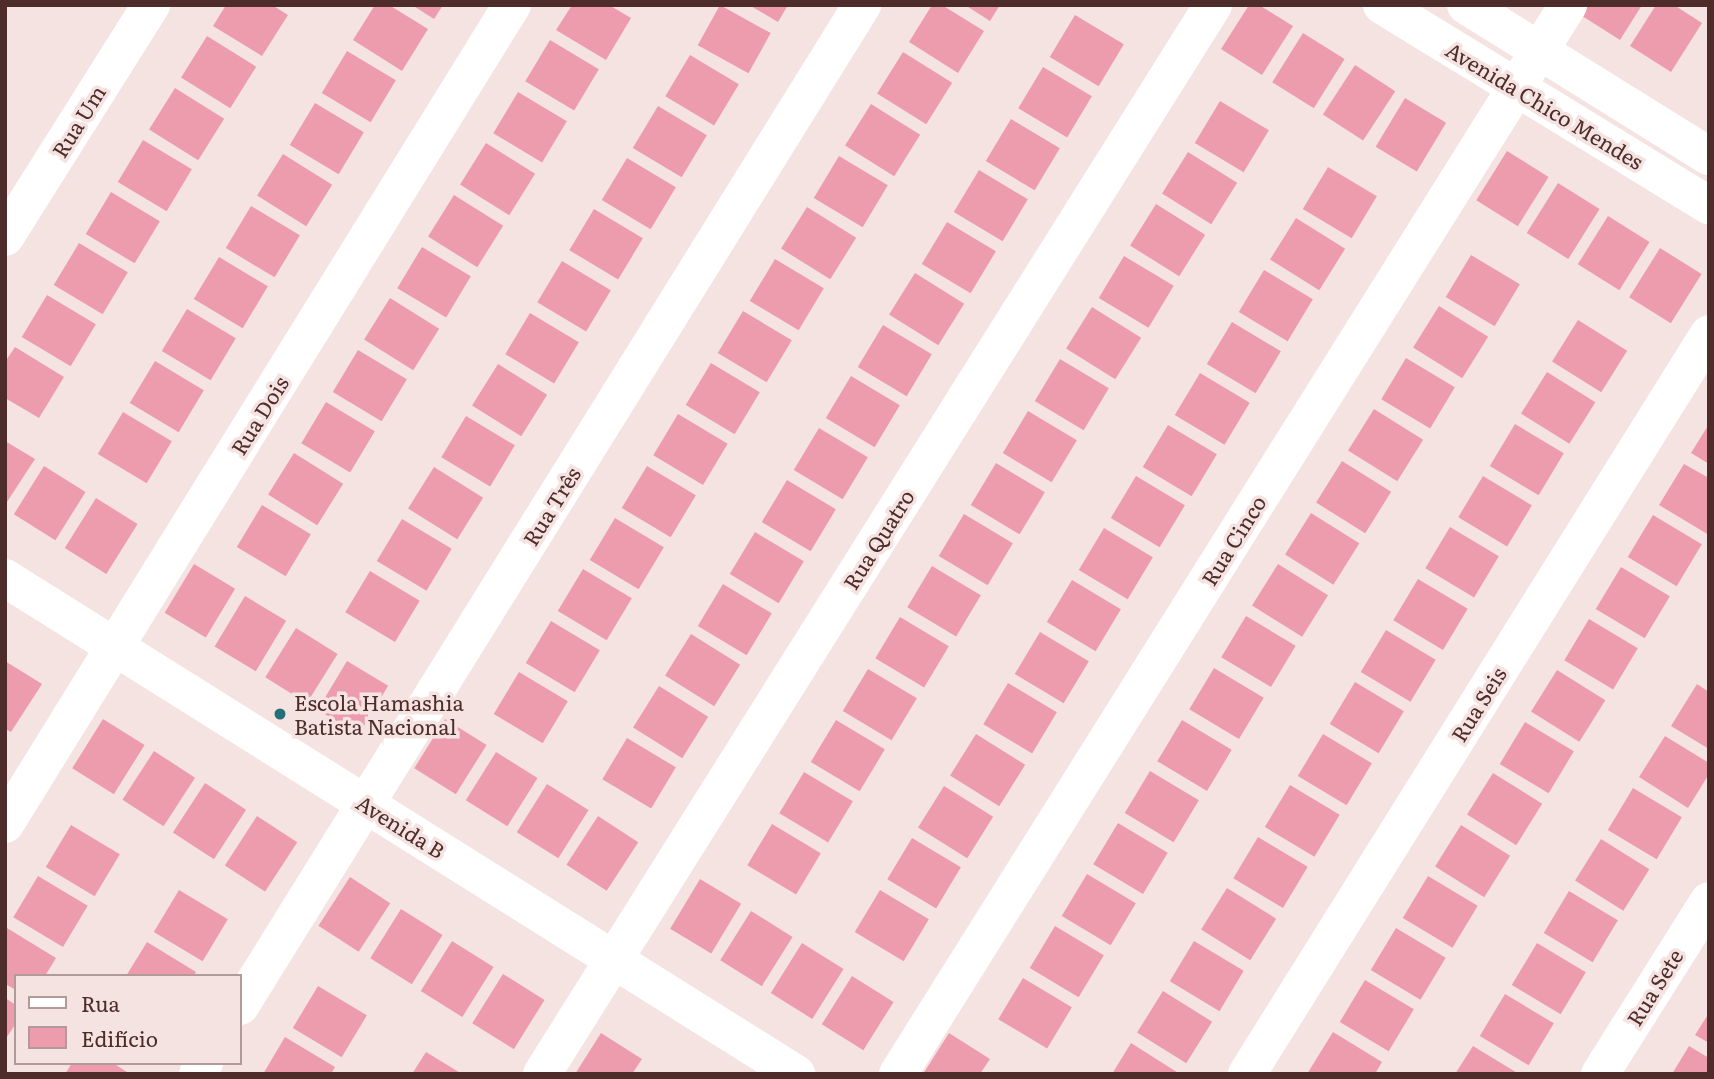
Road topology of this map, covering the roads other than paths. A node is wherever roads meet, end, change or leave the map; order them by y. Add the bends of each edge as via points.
1 (151, 5) edge
2 (512, 5) edge
3 (862, 5) edge
4 (1213, 5) edge
5 (1382, 5) edge
6 (1466, 5) edge
7 (1568, 5) edge
8 (1540, 50) junction
9 (1517, 87) junction
10 (1709, 156) edge
11 (1709, 205) edge
12 (5, 237) edge
13 (1709, 334) edge
14 (5, 578) edge
15 (115, 646) junction
16 (366, 804) junction
17 (5, 824) edge
18 (1709, 901) edge
19 (614, 960) junction
20 (242, 1003) edge
21 (542, 1074) edge
22 (796, 1074) edge
23 (898, 1074) edge
24 (1247, 1074) edge
25 (1600, 1074) edge

1 - 12 street, Rua Um
2 - 15 street, Rua Dois
3 - 16 street, Rua Três
4 - 19 street, Rua Quatro
5 - 9 street, Avenida Chico Mendes
6 - 8 street, Avenida Chico Mendes
7 - 8 street, Rua Cinco
8 - 9 street, Rua Cinco
8 - 10 street, Avenida Chico Mendes
9 - 11 street, Avenida Chico Mendes
9 - 23 street, Rua Cinco
13 - 24 street, Rua Seis
14 - 15 street, Avenida B
15 - 16 street, Avenida B
15 - 17 street, Rua Dois
16 - 19 street, Avenida B
16 - 20 street, Rua Três
18 - 25 street, Rua Sete
19 - 21 street, Rua Quatro
19 - 22 street, Avenida B

